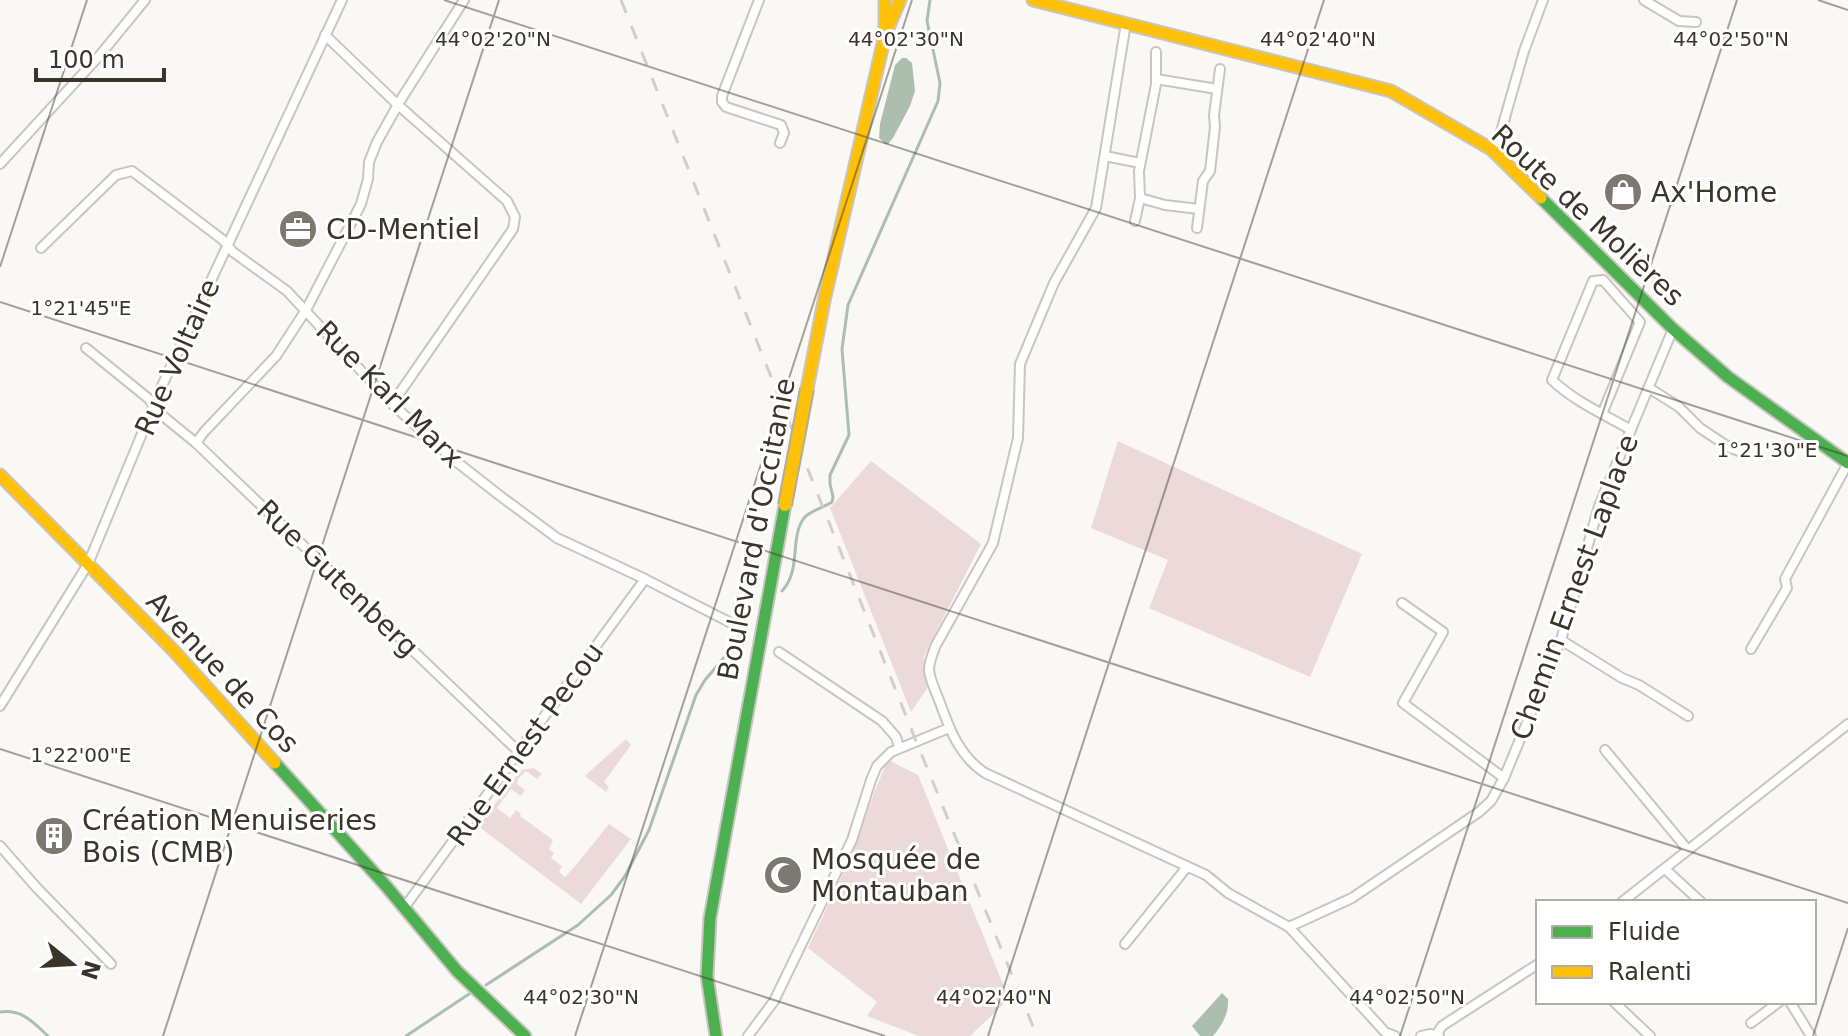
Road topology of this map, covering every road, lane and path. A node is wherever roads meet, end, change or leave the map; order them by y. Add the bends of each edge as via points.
1 (145, 0) edge
2 (342, 0) edge
3 (464, 0) edge
4 (759, 0) edge
5 (885, 0) edge
6 (900, 0) edge
7 (1033, 0) edge
8 (1543, 0) edge
9 (1644, 0) edge
10 (1696, 22) dead end
11 (1126, 23) junction
12 (325, 35) junction
13 (885, 35) junction
14 (1156, 52) dead end
15 (1220, 69) dead end
16 (1156, 79) junction
17 (1217, 89) junction
18 (398, 105) junction
19 (780, 143) dead end
20 (1491, 149) junction
21 (1105, 156) junction
22 (1140, 163) junction
23 (0, 164) edge
24 (1140, 198) junction
25 (1199, 209) junction
26 (1135, 221) dead end
27 (1197, 228) dead end
28 (227, 246) junction
29 (41, 248) dead end
30 (306, 310) junction
31 (1673, 329) junction
32 (86, 348) dead end
33 (1649, 388) junction
34 (392, 404) junction
35 (154, 407) junction
36 (1602, 414) junction
37 (1631, 430) junction
38 (196, 443) junction
39 (1745, 453) dead end
40 (1848, 463) edge
41 (0, 475) edge
42 (88, 564) junction
43 (645, 579) junction
44 (1402, 603) dead end
45 (737, 626) dead end
46 (1561, 640) junction
47 (1751, 649) dead end
48 (779, 652) dead end
49 (0, 706) edge
50 (1688, 716) dead end
51 (1848, 724) edge
52 (949, 728) junction
53 (899, 747) junction
54 (1605, 750) dead end
55 (519, 752) junction
56 (1504, 778) junction
57 (0, 846) edge
58 (1688, 850) junction
59 (1187, 867) junction
60 (1665, 869) junction
61 (1625, 900) edge
62 (1699, 900) edge
63 (404, 908) junction
64 (1289, 927) junction
65 (1125, 944) dead end
66 (111, 964) dead end
67 (1536, 965) edge
68 (1616, 1004) edge
69 (1776, 1004) edge
70 (1791, 1004) edge
71 (1751, 1023) dead end
72 (525, 1036) edge
73 (716, 1036) edge
74 (748, 1036) edge
75 (1395, 1036) edge
76 (1421, 1036) edge
77 (1438, 1036) edge
78 (1650, 1036) edge
79 (1811, 1036) edge

1 - 23 street
2 - 12 street, Rue Voltaire
3 - 18 street
4 - 19 street via 722,102 781,125
5 - 13 main road, Boulevard d'Occitanie
6 - 13 main road, Boulevard d'Occitanie
7 - 11 main road, Route de Molières
8 - 20 street
9 - 10 street via 1679,21
11 - 20 main road, Route de Molières via 1391,91
11 - 21 street
12 - 18 street
12 - 28 street, Rue Voltaire
13 - 73 main road, Boulevard d'Occitanie, bridge via 824,301 710,918 707,976
14 - 16 street
15 - 17 street
16 - 17 street
16 - 22 street
17 - 25 street via 1210,171
18 - 30 street via 369,162 361,204
18 - 34 street via 507,201 515,217 513,229
20 - 31 main road, Route de Molières
21 - 22 street
21 - 52 street via 1096,208 1054,283 1020,364 1018,438 993,543 929,664
22 - 24 street
24 - 25 street
24 - 26 street
25 - 27 street
28 - 29 street, Rue Karl Marx via 132,171 116,175
28 - 30 street, Rue Karl Marx
28 - 35 street, Rue Voltaire
30 - 34 street, Rue Karl Marx
30 - 38 street via 276,356
31 - 33 street, Chemin Ernest Laplace
31 - 40 main road, Route de Molières via 1728,377
32 - 35 street, Rue Gutenberg
33 - 37 street, Chemin Ernest Laplace
33 - 39 street via 1700,428
34 - 43 street, Rue Karl Marx via 453,459 557,538
35 - 38 street, Rue Gutenberg
35 - 42 street, Rue Voltaire
36 - 36 street via 1552,380 1593,281 1603,280 1640,322
36 - 37 street
37 - 46 street, Chemin Ernest Laplace via 1599,506
38 - 55 street, Rue Gutenberg
40 - 47 street
41 - 42 main road, Avenue de Cos
42 - 49 street, Rue Voltaire
42 - 63 main road, Avenue de Cos via 174,651
43 - 45 street, Rue Karl Marx
43 - 55 street, Rue Ernest Pecou
44 - 56 street via 1443,632 1403,703
46 - 50 street
46 - 56 street, Chemin Ernest Laplace
48 - 53 street via 882,721
51 - 58 street
52 - 53 street
52 - 59 street via 964,755 985,773
53 - 74 street via 877,766 846,853 774,1001
54 - 58 street
55 - 63 street, Rue Ernest Pecou
56 - 64 street, Chemin Ernest Laplace via 1479,812 1352,898
57 - 66 street
58 - 60 street
59 - 64 street
59 - 65 street
60 - 61 street
60 - 62 street
63 - 72 main road, Avenue de Cos via 457,971
64 - 75 street via 1385,1032
67 - 77 street via 1442,1026
68 - 78 street
69 - 71 street
70 - 79 street
76 - 77 street

